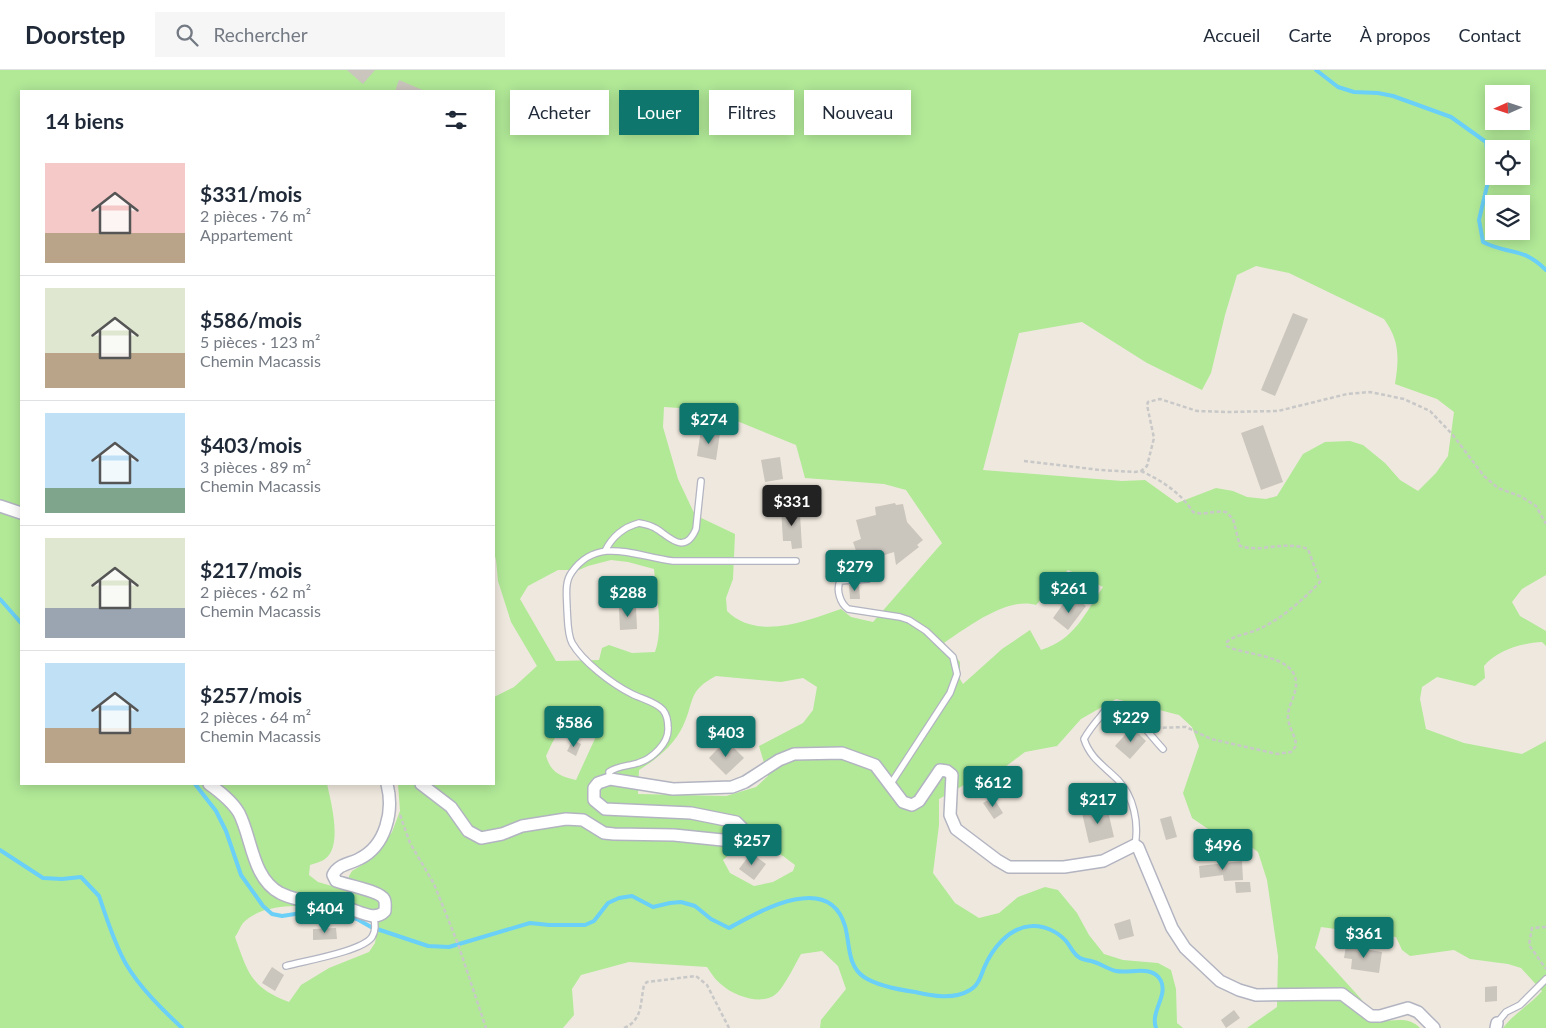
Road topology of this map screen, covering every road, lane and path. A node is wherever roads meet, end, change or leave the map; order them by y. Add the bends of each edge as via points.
1 (1024, 461) dead end
2 (1141, 471) junction
3 (701, 481) dead end
4 (0, 506) edge
5 (20, 513) edge
6 (1546, 524) edge
7 (605, 551) junction
8 (796, 561) dead end
9 (868, 578) dead end
10 (1144, 729) junction
11 (1163, 749) dead end
12 (610, 779) junction
13 (210, 785) edge
14 (388, 785) edge
15 (422, 785) edge
16 (890, 785) junction
17 (390, 800) junction
18 (1135, 845) junction
19 (375, 921) junction
20 (1546, 927) edge
21 (286, 966) dead end
22 (1546, 969) edge
23 (1546, 979) edge
24 (1497, 1025) edge
25 (486, 1028) edge
26 (624, 1028) edge
27 (729, 1028) edge
28 (1434, 1028) edge

1 - 2 path
2 - 6 path via 1147,466 1154,438 1147,405 1154,399 1197,411 1278,412 1347,394 1388,394 1430,411 1484,476 1498,488 1536,506
2 - 10 path via 1170,488 1193,512 1202,515 1226,512 1232,519 1240,546 1296,545 1308,549 1320,582 1274,620 1227,642 1235,651 1273,659 1292,672 1296,682 1288,716 1296,746 1291,752 1277,754 1210,739 1186,727
3 - 7 lane via 694,535 678,542 655,528 639,523 621,532
4 - 5 street
7 - 8 lane via 624,550 673,561
7 - 12 lane via 588,555 570,574 567,587 571,641 607,679 660,707 668,719 665,742 654,754 640,763 613,769 609,772
9 - 16 lane via 840,581 838,589 844,606 909,620 926,631 952,657 957,674 950,693
10 - 11 lane
10 - 18 lane via 1124,707 1115,705 1089,728 1084,739 1088,751 1128,794 1134,808
12 - 15 street via 598,782 594,788 594,800 605,809 691,813 736,822 743,829 742,836 732,841 674,835 614,834 604,833 583,820 566,819 522,826 481,838 468,831 450,807
12 - 16 street via 673,789 732,787 794,754 842,754 875,766
13 - 19 street via 238,812 254,858 266,881 279,893 340,906
14 - 17 street
16 - 18 street via 902,802 912,806 940,770 952,775 950,816 956,829 1009,867 1064,866 1103,861
17 - 19 street via 385,830 377,844 359,860 342,865 333,875 349,886 381,895 385,900 385,911
17 - 25 path via 396,805 410,843 434,884
18 - 28 street via 1143,855 1172,928 1185,948 1220,981 1256,995 1342,994 1371,1016 1408,1008 1418,1012
19 - 21 lane via 374,933 366,943
20 - 22 path via 1532,928 1529,945
23 - 24 lane via 1520,1005 1506,1012
26 - 27 path via 639,1017 647,982 696,976 706,985

